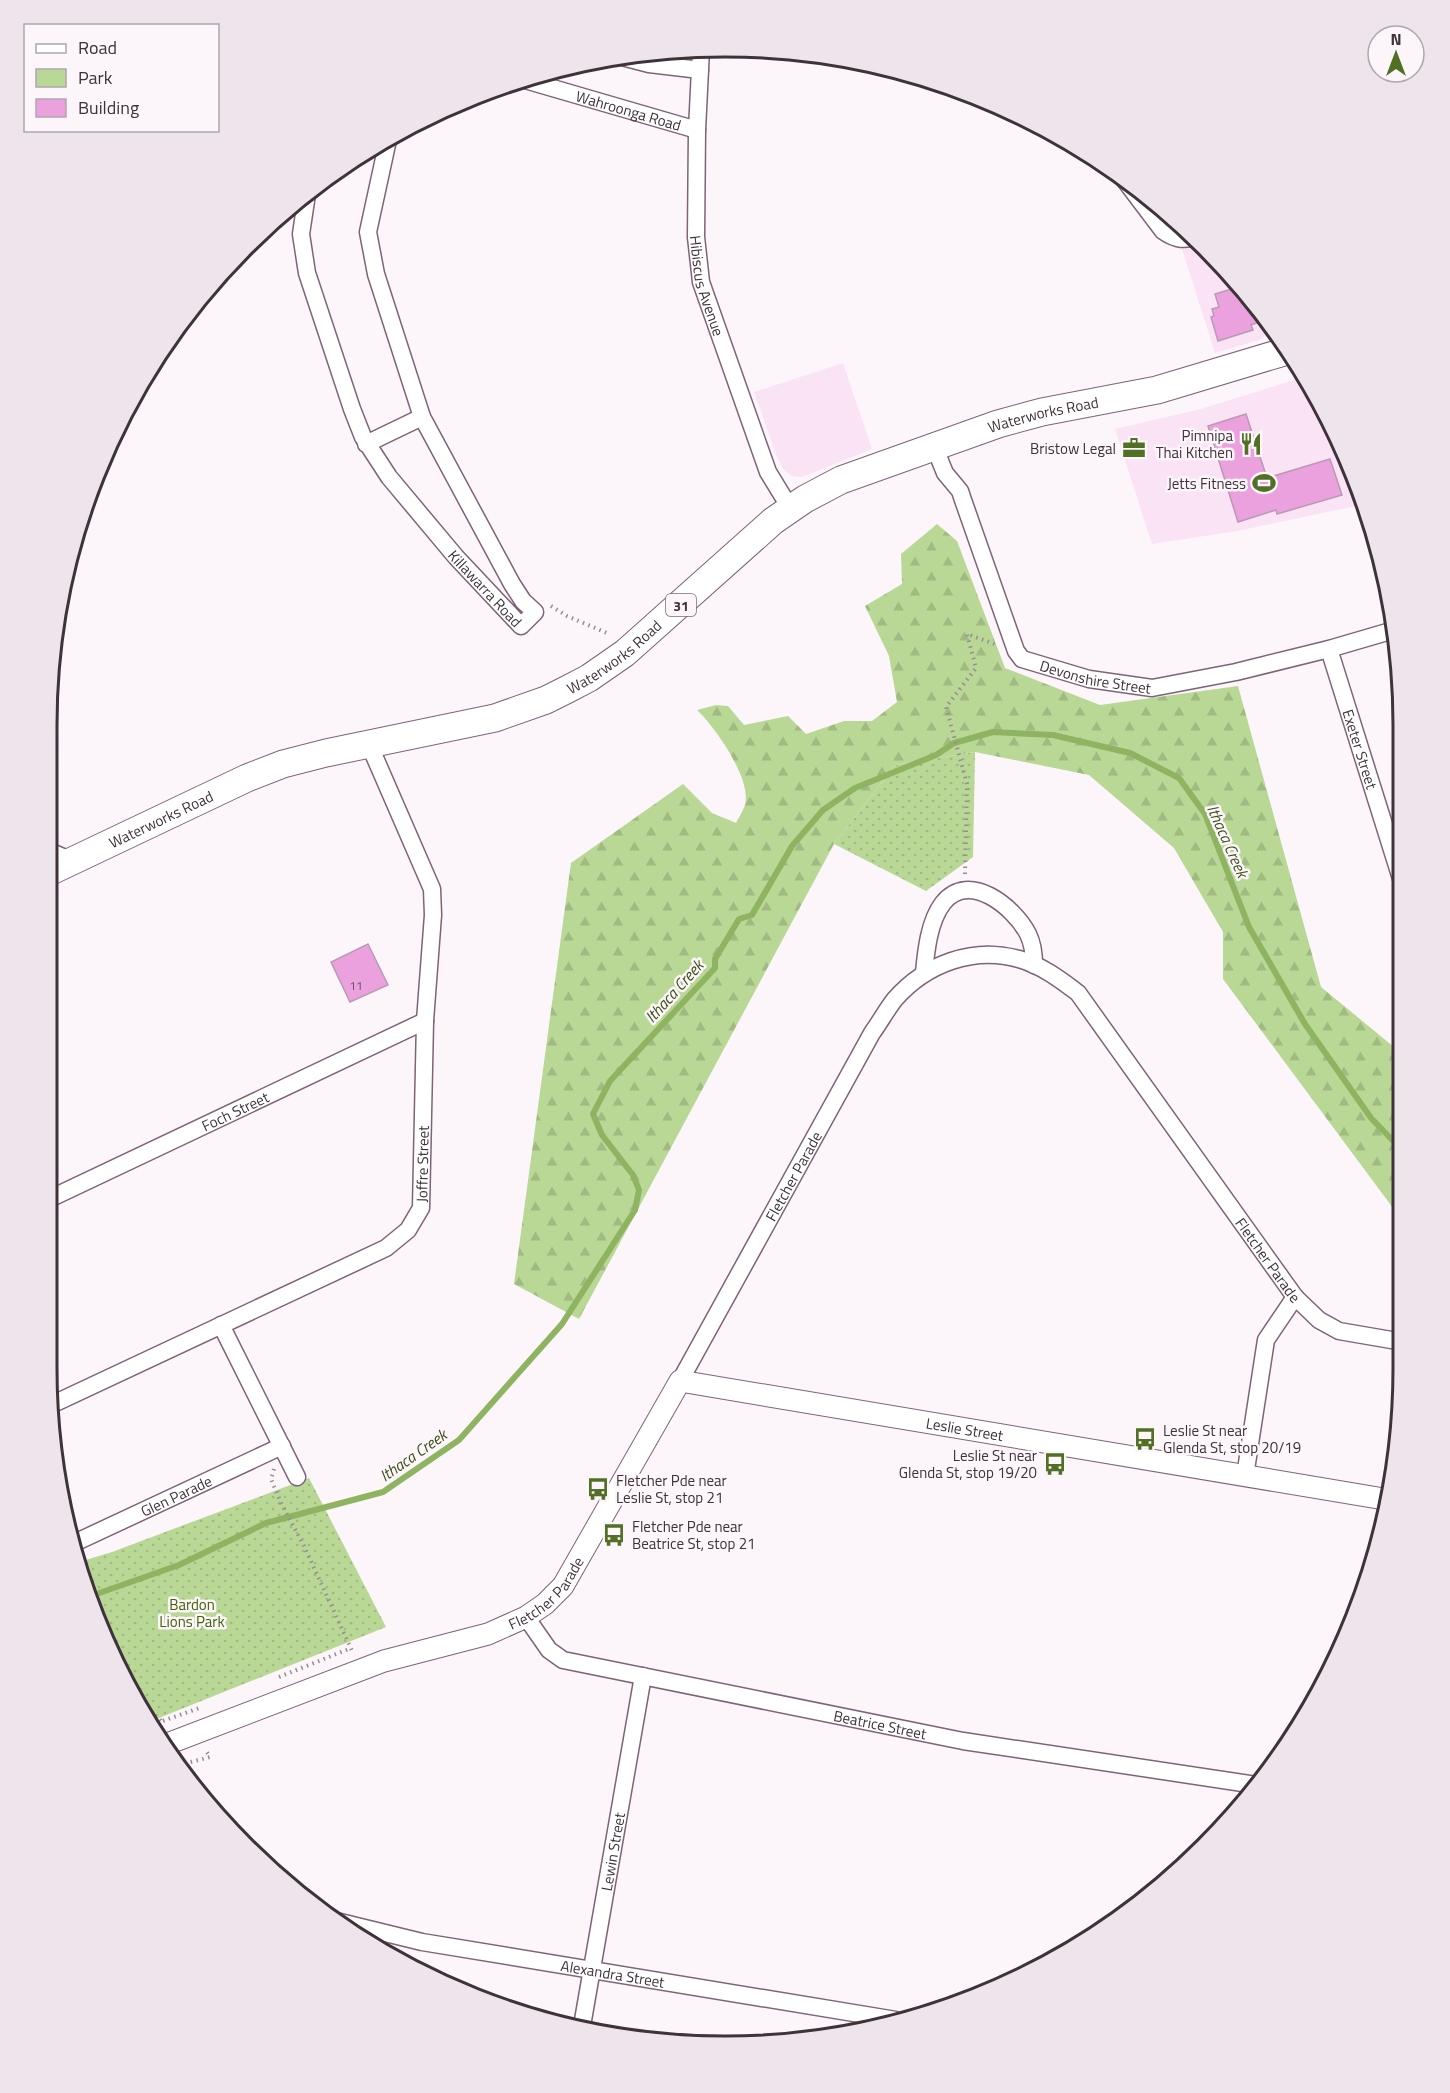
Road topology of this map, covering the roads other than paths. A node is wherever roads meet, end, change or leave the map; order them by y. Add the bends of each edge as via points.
1 (701, 58) edge
2 (643, 62) edge
3 (700, 70) junction
4 (538, 84) edge
5 (697, 130) junction
6 (386, 149) edge
7 (1142, 204) edge
8 (305, 206) edge
9 (1181, 238) edge
10 (1279, 353) edge
11 (422, 417) junction
12 (366, 444) junction
13 (934, 446) junction
14 (790, 508) junction
15 (495, 553) junction
16 (478, 582) junction
17 (1386, 632) edge
18 (1329, 649) junction
19 (369, 744) junction
20 (1393, 850) edge
21 (57, 855) edge
22 (72, 861) junction
23 (57, 868) edge
24 (1034, 965) junction
25 (924, 973) junction
26 (425, 1021) junction
27 (57, 1195) edge
28 (1295, 1297) junction
29 (221, 1325) junction
30 (1393, 1340) edge
31 (680, 1381) junction
32 (58, 1402) edge
33 (282, 1446) junction
34 (1245, 1476) junction
35 (297, 1477) dead end
36 (1380, 1498) edge
37 (80, 1540) edge
38 (526, 1617) junction
39 (643, 1676) junction
40 (172, 1742) edge
41 (1248, 1784) edge
42 (361, 1927) edge
43 (591, 1970) junction
44 (880, 2017) edge
45 (583, 2020) edge

1 - 3 street, Hibiscus Avenue
2 - 3 street
3 - 5 street, Hibiscus Avenue
4 - 5 street, Wahroonga Road
5 - 14 street, Hibiscus Avenue via 696,237 701,282 768,472
6 - 11 street, Killawarra Road via 368,232 376,274
7 - 9 street via 1171,237
8 - 12 street, Killawarra Road via 301,234 307,273
10 - 13 main road, Waterworks Road / 31 via 1157,390 1021,417
11 - 12 street
11 - 15 street, Killawarra Road
12 - 16 street, Killawarra Road
13 - 14 main road, Waterworks Road / 31 via 841,480
13 - 18 street, Devonshire Street via 945,473 960,491 1022,659 1089,679 1152,688
14 - 19 main road, Waterworks Road / 31 via 646,636 589,678 546,700 495,718
15 - 16 street via 493,570
15 - 16 street, Killawarra Road via 512,584 535,612 521,626
17 - 18 street, Devonshire Street
18 - 20 street, Exeter Street
19 - 22 main road, Waterworks Road / 31 via 266,771
19 - 26 street, Joffre Street via 432,889
21 - 22 street
22 - 23 main road, Waterworks Road / 31
24 - 25 street, Fletcher Parade via 1000,955 975,956 949,961
24 - 25 street via 1027,933 1014,914 984,892 965,890 951,895 936,915
24 - 28 street, Fletcher Parade via 1078,993
25 - 31 street, Fletcher Parade via 896,999 872,1033
26 - 27 street, Foch Street
26 - 29 street, Joffre Street via 421,1208 408,1230 386,1248
28 - 30 street, Fletcher Parade via 1318,1320 1339,1331
28 - 34 street via 1266,1340
29 - 32 street, Joffre Street
29 - 33 street
31 - 34 street, Leslie Street
31 - 38 street, Fletcher Parade via 563,1586
33 - 35 street
33 - 37 street, Glen Parade
34 - 36 street, Leslie Street
38 - 39 street, Beatrice Street via 549,1650 563,1660
38 - 40 street, Fletcher Parade via 488,1634 376,1664
39 - 41 street, Beatrice Street via 963,1741
39 - 43 street, Lewin Street
42 - 43 street, Alexandra Street via 407,1939
43 - 44 street, Alexandra Street
43 - 45 street, Lewin Street

